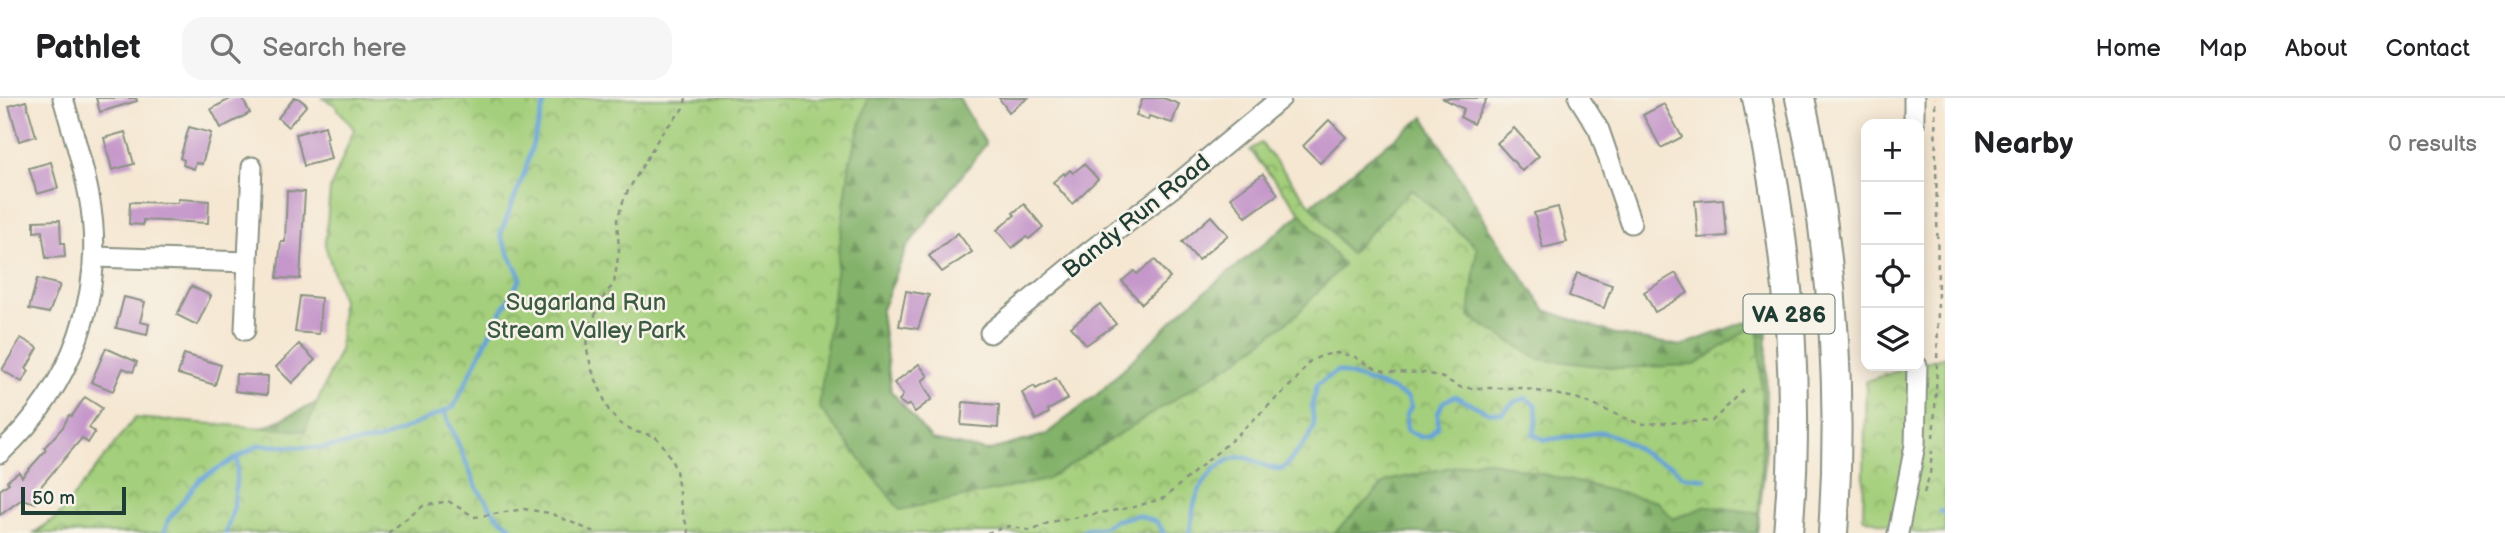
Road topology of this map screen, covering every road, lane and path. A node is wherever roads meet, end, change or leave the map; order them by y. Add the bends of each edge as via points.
1 (63, 98) edge
2 (686, 98) edge
3 (1281, 98) edge
4 (1579, 98) edge
5 (1757, 98) edge
6 (1801, 98) edge
7 (1914, 98) edge
8 (1935, 98) edge
9 (1914, 119) edge
10 (252, 167) dead end
11 (1631, 223) dead end
12 (94, 257) junction
13 (248, 262) junction
14 (245, 330) dead end
15 (990, 333) dead end
16 (1917, 371) edge
17 (1745, 389) dead end
18 (0, 453) edge
19 (1921, 501) dead end
20 (1898, 531) edge
21 (388, 533) edge
22 (596, 533) edge
23 (689, 533) edge
24 (987, 533) edge
25 (1788, 533) edge
26 (1833, 533) edge

1 - 12 street via 89,194
2 - 23 path via 684,108 661,134 625,196 617,220 614,284 586,335 592,370 609,411 618,423 655,436 666,449 676,470
3 - 15 street, Bandy Run Road
4 - 11 street via 1599,130
5 - 25 highway, VA 286 via 1785,268 1790,332 1793,426
6 - 26 highway, VA 286 via 1832,295 1836,360
7 - 9 street
8 - 19 path via 1937,391 1930,474
10 - 13 street
12 - 13 street
12 - 18 street via 85,319 67,366 36,415
13 - 14 street
16 - 20 street via 1915,445
17 - 24 path via 1712,421 1640,424 1576,398 1521,388 1462,388 1426,373 1388,372 1353,356 1324,355 1310,361 1295,382 1164,498 1032,530 1009,526
21 - 22 path via 424,506 448,501 475,517 524,509 550,513

